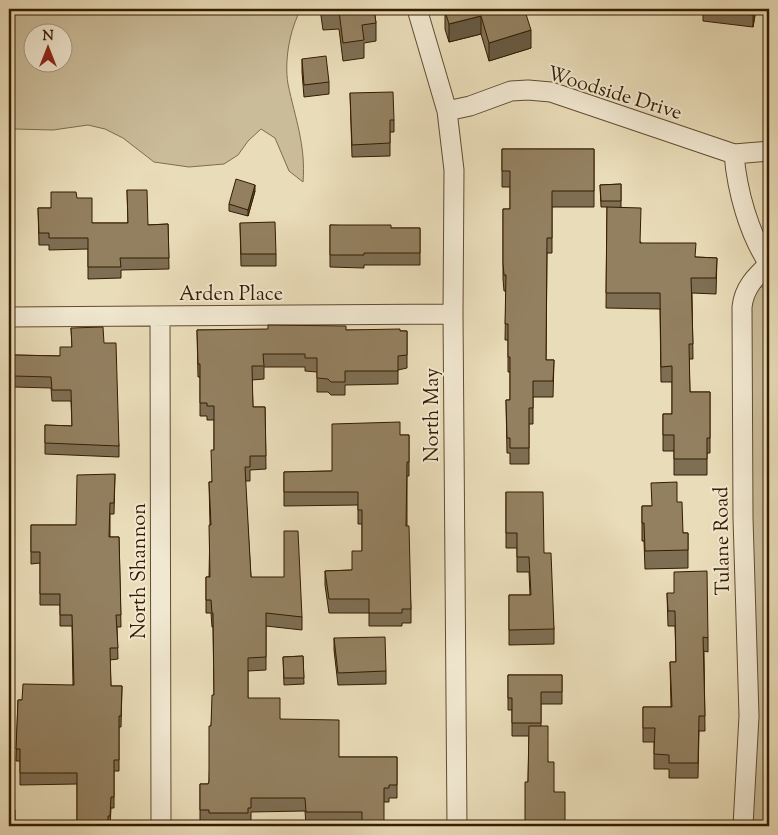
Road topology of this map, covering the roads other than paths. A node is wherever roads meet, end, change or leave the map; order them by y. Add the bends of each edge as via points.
1 (417, 9) edge
2 (447, 111) junction
3 (769, 151) edge
4 (734, 154) junction
5 (769, 264) edge
6 (453, 314) junction
7 (160, 316) junction
8 (9, 317) edge
9 (161, 826) edge
10 (456, 826) edge
11 (743, 826) edge

1 - 2 street, North May
2 - 4 street, Woodside Drive via 511,91 551,92
2 - 6 street, North May via 454,170
3 - 4 street, Woodside Drive
4 - 5 street via 742,199
5 - 11 street, Tulane Road via 750,284 742,307 743,518 749,716
6 - 7 street, Arden Place
6 - 10 street, North May
7 - 8 street, Arden Place
7 - 9 street, North Shannon

